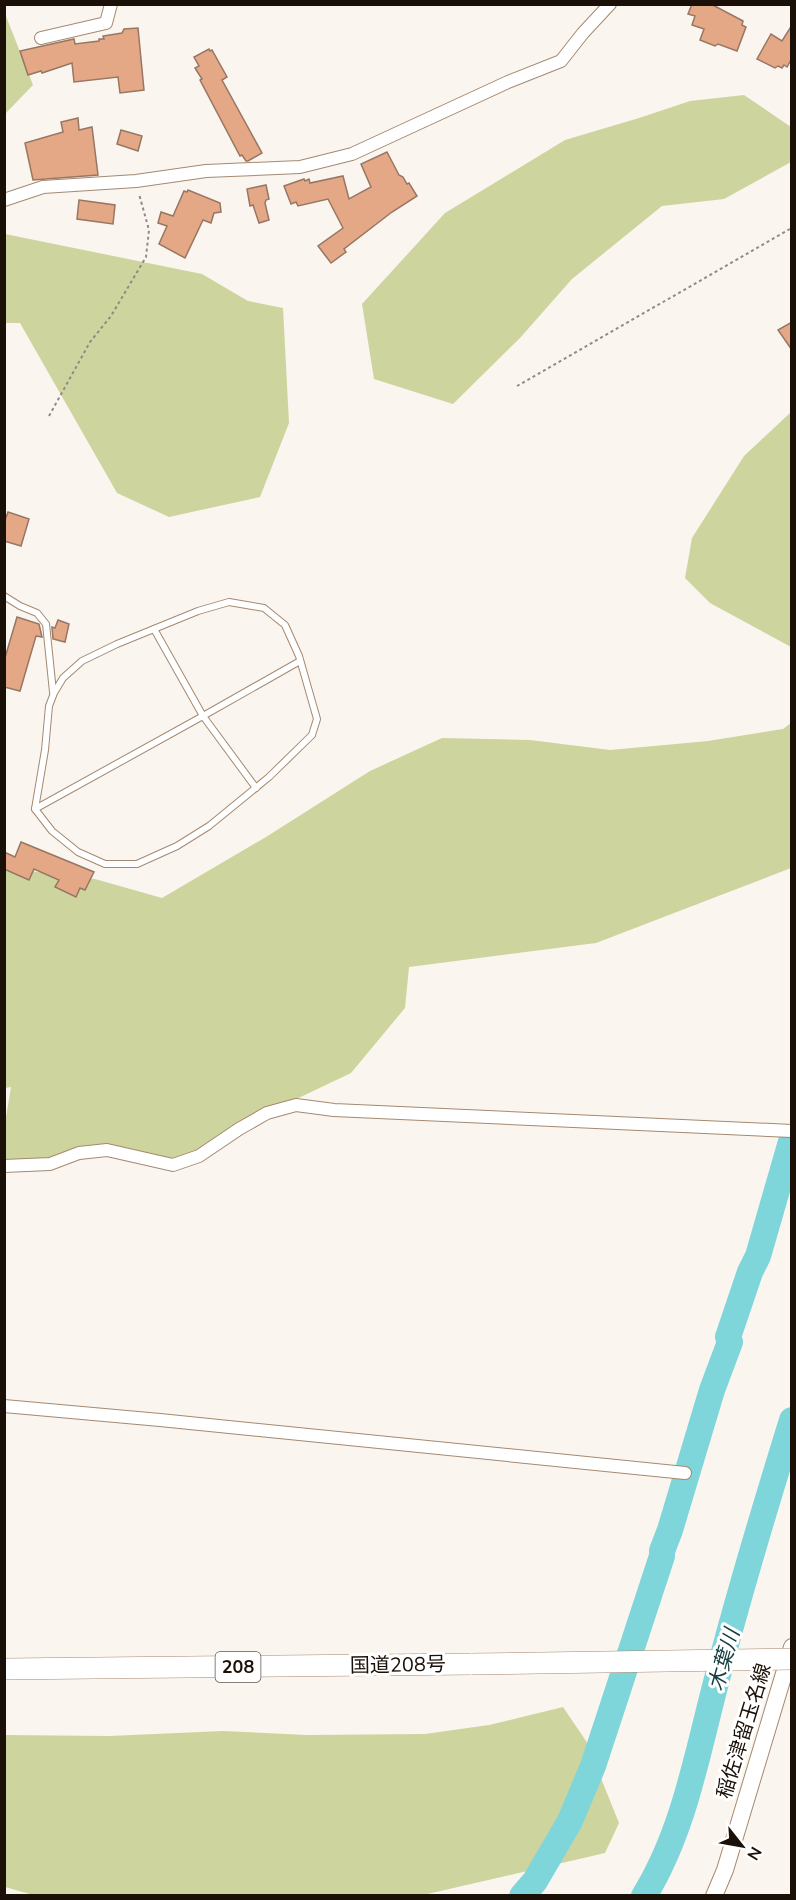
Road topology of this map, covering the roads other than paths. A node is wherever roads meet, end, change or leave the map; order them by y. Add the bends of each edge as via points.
1 (111, 4) edge
2 (610, 4) edge
3 (41, 38) dead end
4 (4, 200) edge
5 (4, 596) edge
6 (154, 629) junction
7 (300, 661) junction
8 (54, 693) junction
9 (203, 716) junction
10 (256, 788) junction
11 (35, 809) junction
12 (792, 1131) edge
13 (4, 1166) edge
14 (4, 1406) edge
15 (685, 1473) dead end
16 (792, 1647) edge
17 (792, 1659) edge
18 (4, 1669) edge
19 (714, 1896) edge

1 - 3 street via 106,23
2 - 4 street via 561,61 352,154 300,167 206,171 43,188
5 - 8 lane via 37,613 46,624
6 - 7 lane via 229,602 264,608 285,625
6 - 8 lane via 81,661
6 - 9 lane
7 - 9 lane
7 - 10 lane via 317,719 312,735
8 - 11 lane
9 - 10 lane
9 - 11 lane
10 - 11 lane via 209,826 137,864 105,864 78,852 52,831
12 - 13 street via 345,1111 296,1105 267,1113 199,1156 173,1165 107,1150 79,1153 50,1164
14 - 15 street
16 - 19 main road, 稲佐津留玉名線
17 - 18 highway, 国道208号 / 208, bridge

